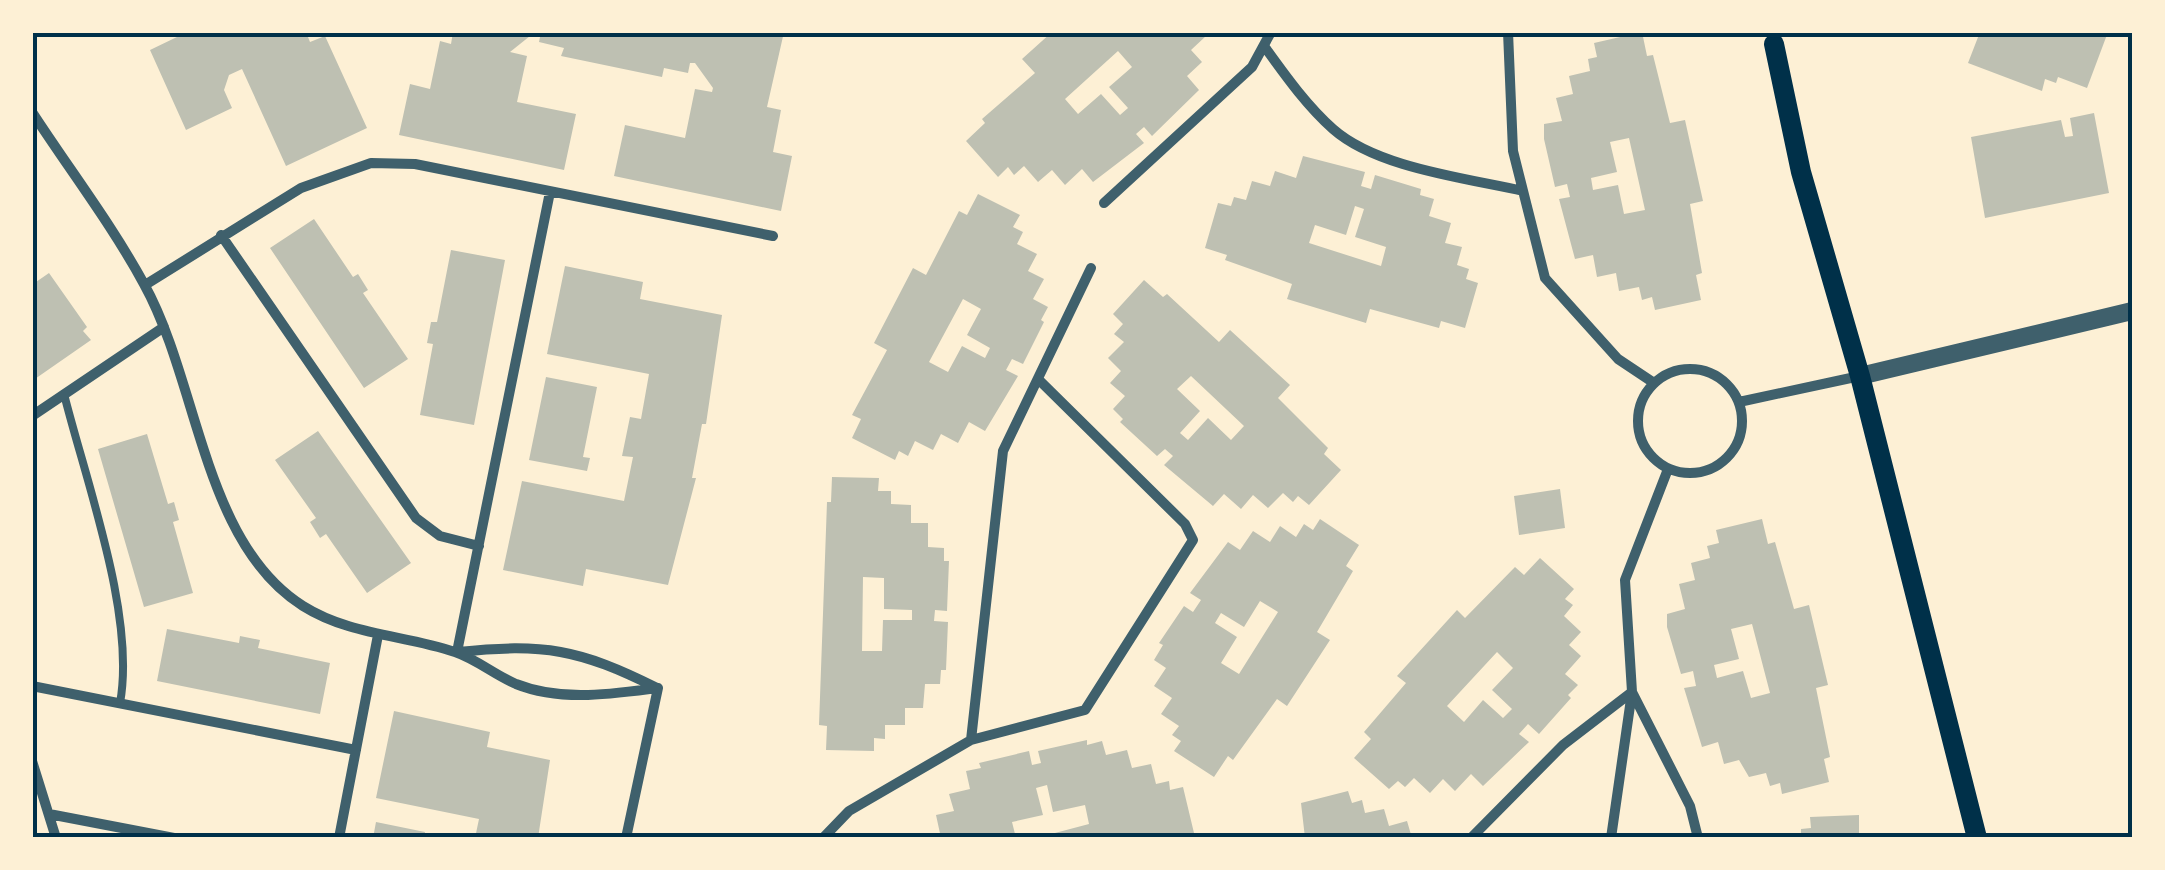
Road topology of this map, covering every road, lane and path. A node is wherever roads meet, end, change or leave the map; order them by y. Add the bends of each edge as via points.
1 (1271, 32) edge
2 (1508, 32) edge
3 (1774, 38) edge
4 (1264, 46) junction
5 (32, 112) edge
6 (1523, 191) junction
7 (550, 192) junction
8 (1104, 203) dead end
9 (221, 234) junction
10 (773, 236) dead end
11 (1090, 268) dead end
12 (144, 284) junction
13 (2132, 311) edge
14 (164, 327) junction
15 (1860, 376) junction
16 (1038, 379) junction
17 (1654, 383) junction
18 (64, 394) junction
19 (1739, 402) junction
20 (32, 416) edge
21 (1668, 469) junction
22 (479, 546) junction
23 (378, 635) junction
24 (457, 652) junction
25 (32, 686) edge
26 (658, 688) junction
27 (1632, 692) junction
28 (120, 703) junction
29 (970, 740) junction
30 (356, 750) junction
31 (32, 761) edge
32 (48, 814) junction
33 (56, 838) edge
34 (174, 838) edge
35 (339, 838) edge
36 (626, 838) edge
37 (823, 838) edge
38 (1471, 838) edge
39 (1612, 838) edge
40 (1698, 838) edge
41 (1976, 838) edge

1 - 4 street
2 - 6 street via 1513,151
3 - 15 main road via 1801,172
4 - 6 street via 1336,132 1400,163
4 - 8 street via 1252,67
5 - 12 street
6 - 17 street via 1545,278 1618,359
7 - 9 street via 415,164 371,163 300,188
7 - 10 street
7 - 22 street
9 - 12 street
9 - 22 street via 416,518 440,536
11 - 16 street
12 - 14 street
13 - 15 street
14 - 18 street
14 - 23 street via 233,527 250,556 301,605
15 - 19 street
15 - 41 main road
16 - 29 street via 1003,451
16 - 29 street via 1185,524 1192,540 1085,710
17 - 19 street via 1691,368 1728,385
17 - 21 street via 1642,399 1639,439
18 - 20 street
18 - 28 lane via 117,607 126,668
19 - 21 street via 1742,422 1726,459 1708,470
21 - 27 street via 1625,580
22 - 24 street
23 - 24 street
23 - 30 street
24 - 26 street via 526,645 596,657
24 - 26 street via 534,688 586,697
25 - 28 street
26 - 36 street
27 - 38 street via 1562,745
27 - 39 street
27 - 40 street via 1690,806
28 - 30 street
29 - 37 street via 850,811
30 - 35 street
31 - 32 street
32 - 33 street
32 - 34 street

